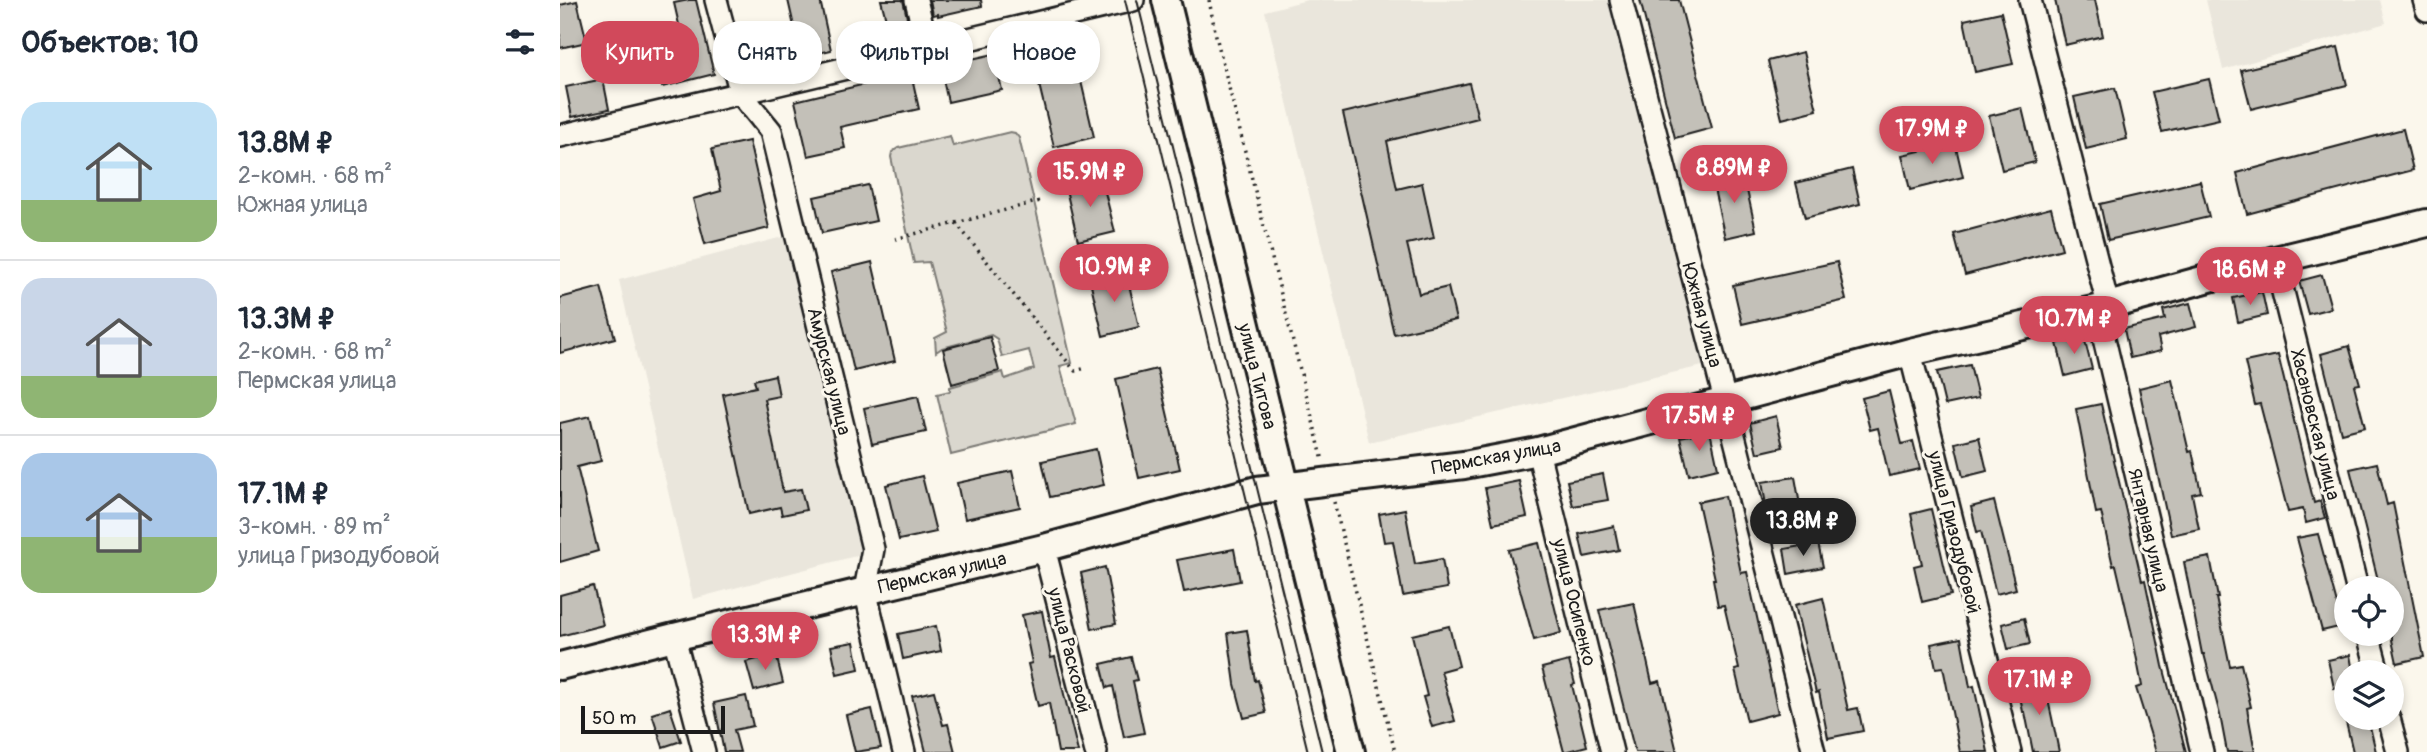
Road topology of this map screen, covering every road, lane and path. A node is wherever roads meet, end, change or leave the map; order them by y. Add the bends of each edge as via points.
1 (716, 0) edge
2 (916, 0) edge
3 (1133, 0) edge
4 (1166, 0) edge
5 (1209, 0) edge
6 (1621, 0) edge
7 (2030, 0) edge
8 (2424, 0) edge
9 (2427, 10) edge
10 (921, 21) edge
11 (973, 38) edge
12 (836, 71) edge
13 (741, 94) junction
14 (560, 136) edge
15 (1044, 200) dead end
16 (956, 223) junction
17 (2427, 223) edge
18 (895, 239) dead end
19 (2275, 260) junction
20 (2103, 307) junction
21 (1910, 352) junction
22 (1086, 368) dead end
23 (1725, 400) junction
24 (1538, 451) junction
25 (1329, 482) junction
26 (1285, 488) junction
27 (1044, 548) junction
28 (2354, 576) edge
29 (865, 590) junction
30 (674, 637) junction
31 (560, 666) edge
32 (2392, 730) edge
33 (704, 752) edge
34 (904, 752) edge
35 (1096, 752) edge
36 (1351, 752) edge
37 (1395, 752) edge
38 (1612, 752) edge
39 (1814, 752) edge
40 (2010, 752) edge
41 (2202, 752) edge
42 (2398, 752) edge

1 - 13 street, Амурская улица
2 - 10 street
3 - 11 street
4 - 26 street, улица Титова
5 - 25 path
6 - 23 street, Южная улица
7 - 20 street, Янтарная улица
8 - 9 street
12 - 13 street
13 - 14 street
13 - 29 street, Амурская улица via 771,131 873,549
15 - 16 path
16 - 18 path
16 - 22 path via 1075,371
17 - 19 street, Пермская улица
19 - 20 street, Пермская улица
19 - 28 street, Хасановская улица
20 - 21 street, Пермская улица
20 - 41 street, Янтарная улица
21 - 23 street, Пермская улица
21 - 40 street, улица Гризодубовой
23 - 24 street, Пермская улица
23 - 39 street, Южная улица
24 - 25 street, Пермская улица
24 - 38 street, улица Осипенко
25 - 26 street, Пермская улица
25 - 37 path
26 - 27 street, Пермская улица via 1257,490
26 - 36 street, улица Титова
27 - 29 street, Пермская улица
27 - 35 street, улица Расковой
29 - 30 street, Пермская улица
29 - 34 street, Амурская улица
30 - 31 street, Пермская улица
30 - 33 street
32 - 42 street

